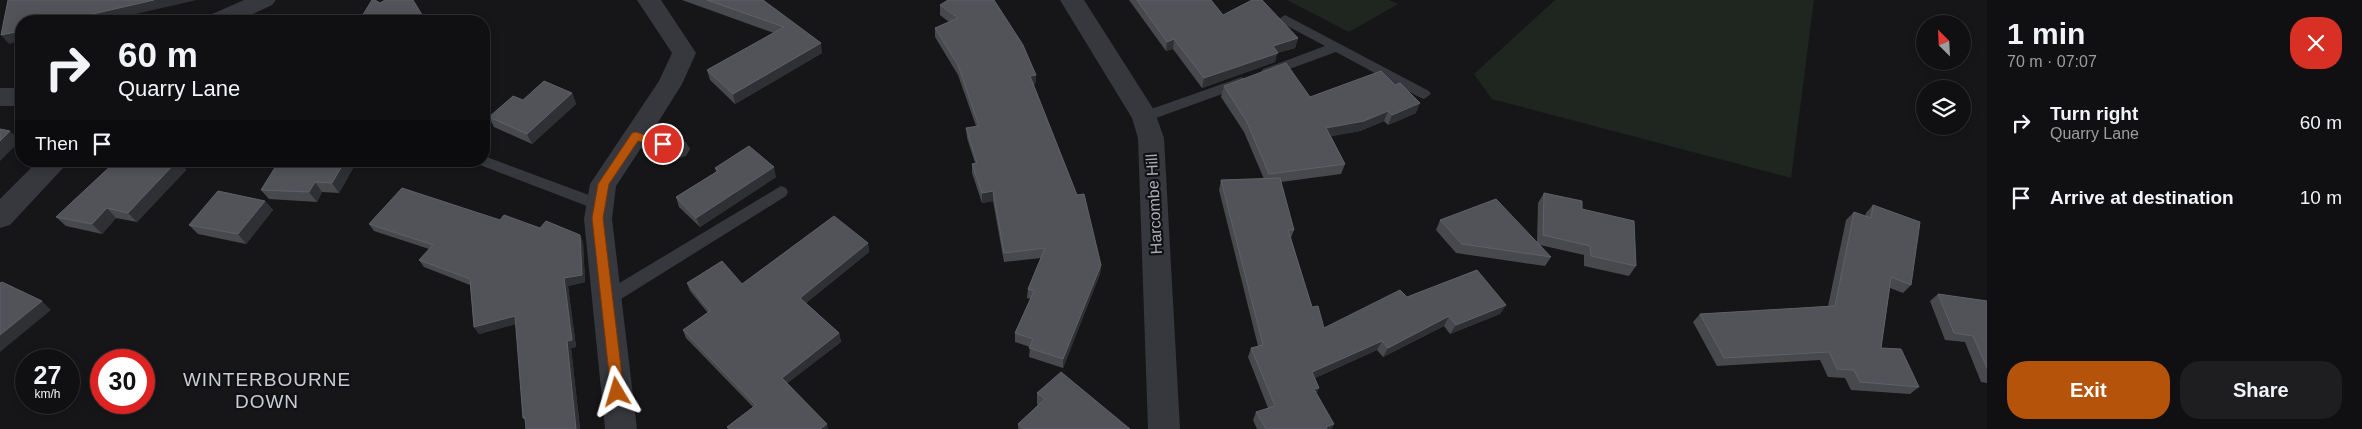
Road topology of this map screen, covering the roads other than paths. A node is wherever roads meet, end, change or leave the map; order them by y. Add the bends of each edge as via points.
1 (264, 0) edge
2 (649, 0) edge
3 (1072, 0) edge
4 (231, 15) edge
5 (1285, 19) dead end
6 (1337, 47) junction
7 (1424, 94) dead end
8 (0, 97) edge
9 (15, 98) edge
10 (1145, 117) junction
11 (636, 136) junction
12 (677, 149) dead end
13 (490, 163) edge
14 (48, 167) edge
15 (781, 192) dead end
16 (600, 205) junction
17 (0, 217) edge
18 (607, 299) junction
19 (621, 429) edge
20 (1164, 429) edge

1 - 4 street
2 - 11 street via 684,54 670,84
3 - 10 street, Harcombe Hill
5 - 6 lane
6 - 7 lane
6 - 10 lane
8 - 9 street
10 - 20 street, Harcombe Hill via 1151,138
11 - 12 street
11 - 16 street via 603,184
13 - 16 lane
14 - 17 street
15 - 18 lane
16 - 18 street via 598,218
18 - 19 street

